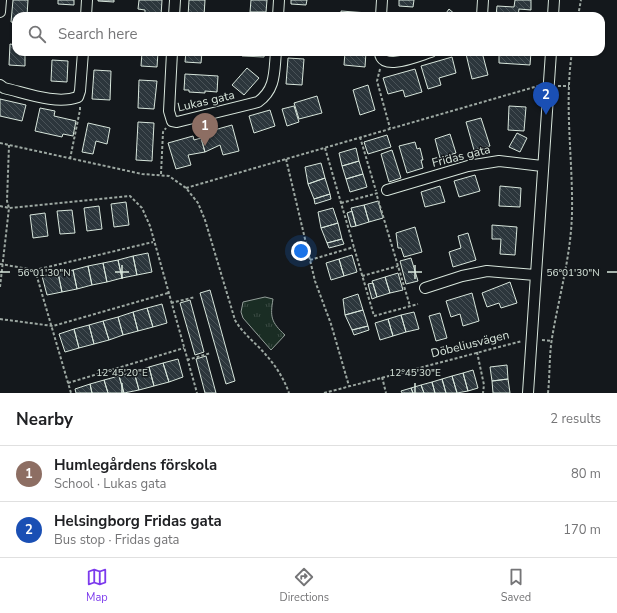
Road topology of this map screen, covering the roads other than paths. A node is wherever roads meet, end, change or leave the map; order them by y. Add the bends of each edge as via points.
1 (1, 0) edge
2 (87, 0) edge
3 (175, 0) edge
4 (279, 0) edge
5 (382, 0) edge
6 (483, 0) edge
7 (554, 0) edge
8 (0, 12) edge
9 (86, 12) edge
10 (174, 12) edge
11 (278, 12) edge
12 (381, 12) edge
13 (482, 12) edge
14 (553, 12) edge
15 (83, 56) edge
16 (172, 56) edge
17 (276, 56) edge
18 (418, 56) edge
19 (551, 56) edge
20 (382, 57) edge
21 (0, 85) edge
22 (542, 166) junction
23 (387, 190) road end
24 (535, 275) junction
25 (425, 288) dead end
26 (528, 393) edge

1 - 8 street
2 - 9 street
3 - 10 street
4 - 11 street
5 - 12 street
6 - 13 street
7 - 14 street
15 - 21 street via 80,91 78,97 68,101 4,88
16 - 17 street, Lukas gata via 169,111 172,120 184,122 258,102 268,95 274,78
18 - 20 street via 399,62
19 - 22 street
22 - 23 street, Fridas gata via 499,161 468,166
22 - 24 street
24 - 25 street via 487,270
24 - 26 street

